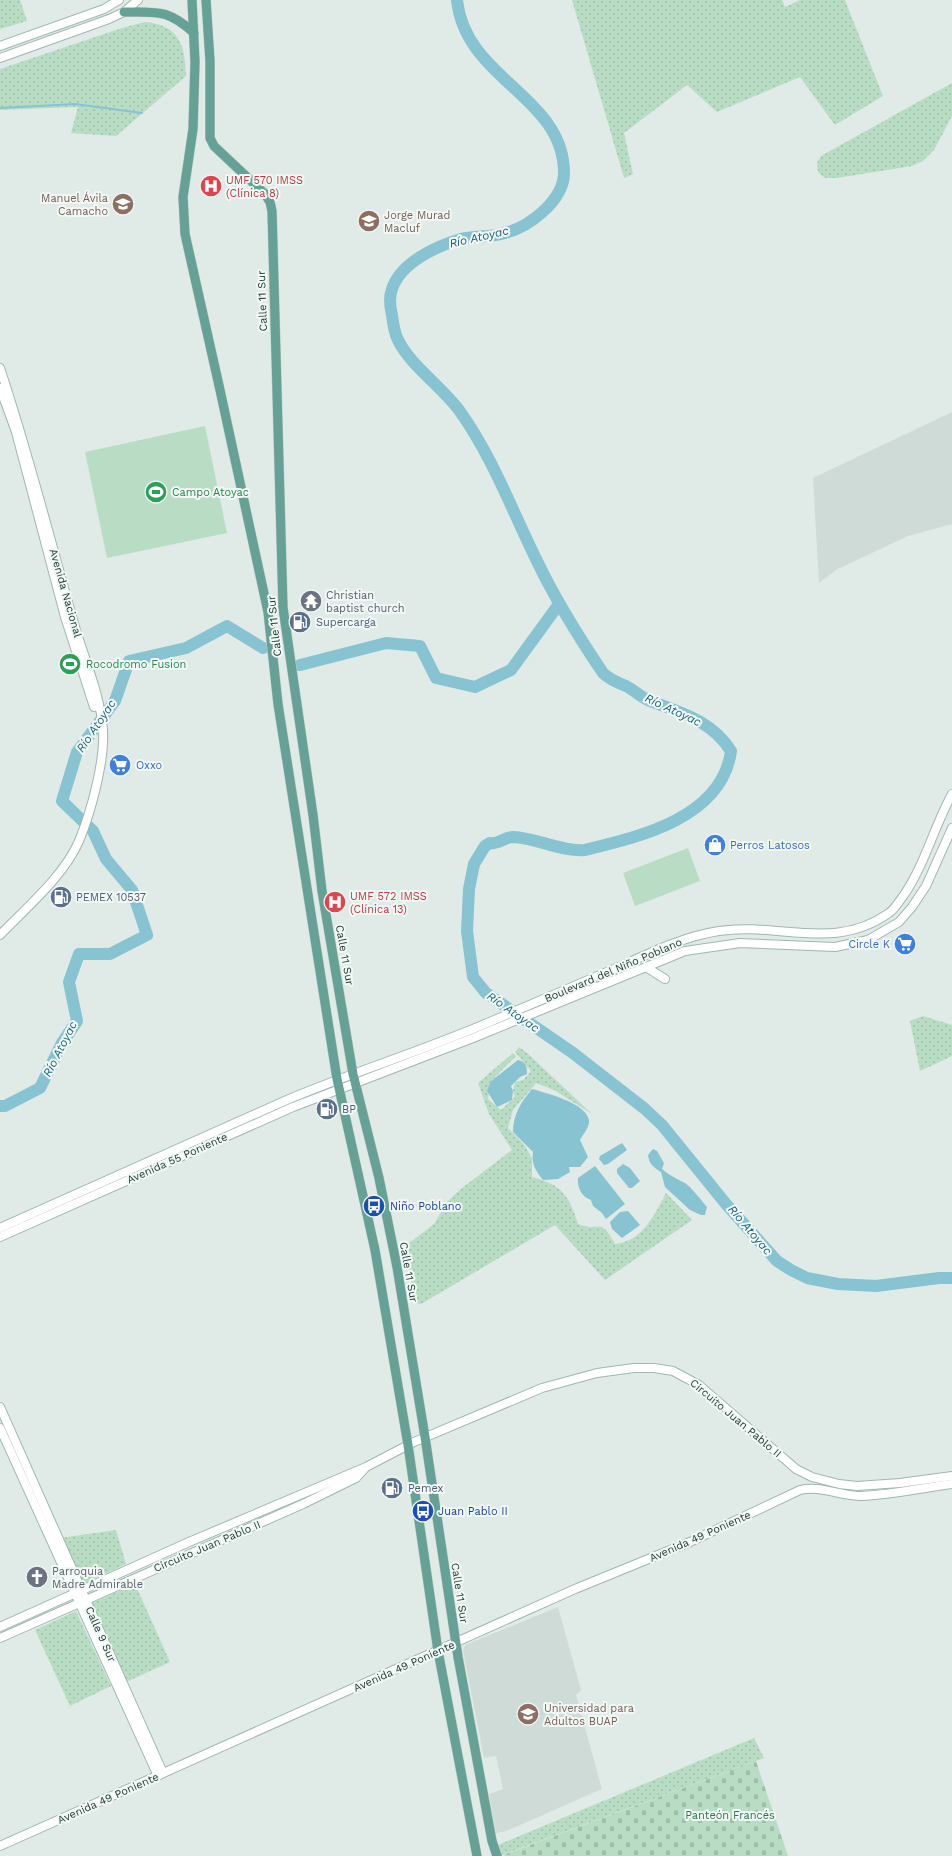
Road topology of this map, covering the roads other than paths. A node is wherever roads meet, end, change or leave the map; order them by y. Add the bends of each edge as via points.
1 (119, 0) edge
2 (138, 0) edge
3 (192, 0) edge
4 (206, 0) edge
5 (124, 12) junction
6 (194, 33) junction
7 (0, 46) edge
8 (0, 58) edge
9 (0, 368) edge
10 (0, 388) edge
11 (98, 714) junction
12 (952, 794) edge
13 (952, 828) edge
14 (76, 841) junction
15 (0, 927) edge
16 (0, 935) edge
17 (646, 967) junction
18 (665, 979) dead end
19 (557, 998) junction
20 (354, 1079) junction
21 (338, 1084) junction
22 (0, 1228) edge
23 (0, 1238) edge
24 (0, 1407) edge
25 (0, 1428) edge
26 (426, 1437) junction
27 (408, 1445) junction
28 (366, 1467) junction
29 (952, 1476) edge
30 (952, 1484) edge
31 (78, 1592) junction
32 (83, 1601) junction
33 (0, 1627) edge
34 (0, 1638) edge
35 (456, 1643) junction
36 (438, 1651) junction
37 (161, 1775) junction
38 (0, 1846) edge
39 (477, 1856) edge
40 (496, 1856) edge

1 - 7 main road via 104,9
2 - 5 main road
3 - 6 main road, Calle 11 Sur
4 - 20 main road, Calle 11 Sur via 210,61 210,138 214,146 265,194 272,211 283,608 322,892
5 - 6 main road via 167,14 181,20
5 - 8 main road
6 - 21 main road, Calle 11 Sur via 193,128 184,197 185,234 268,612 278,704
9 - 11 main road, Avenida Nacional via 21,431
10 - 11 main road, Avenida Nacional via 16,432 65,616
11 - 14 main road, Avenida Nacional via 99,750 85,815
12 - 19 main road, Boulevard del Niño Poblano via 916,878 892,912 865,927 830,934 762,928 717,931 666,946
13 - 17 main road, Boulevard del Niño Poblano via 926,886 912,908 899,922 868,940 835,947 740,943 685,951
14 - 15 main road, Avenida Nacional via 47,878
14 - 16 main road, Avenida Nacional via 65,864
17 - 18 main road
17 - 19 main road, Boulevard del Niño Poblano
19 - 20 main road, Boulevard del Niño Poblano
20 - 21 main road, Avenida 55 Poniente
20 - 26 main road, Calle 11 Sur via 379,1178 397,1267
21 - 22 main road, Avenida 55 Poniente via 289,1099
21 - 23 main road, Avenida 55 Poniente via 293,1107
21 - 27 main road, Calle 11 Sur via 375,1250
24 - 31 main road, Calle 9 Sur
25 - 31 main road, Calle 9 Sur
26 - 27 main road, Circuito Juan Pablo II
26 - 29 main road, Circuito Juan Pablo II via 542,1388 597,1372 654,1368 673,1371 699,1385 796,1469 812,1477 857,1486
26 - 35 main road, Calle 11 Sur
27 - 28 main road, Circuito Juan Pablo II
27 - 36 main road, Calle 11 Sur
28 - 31 main road, Circuito Juan Pablo II via 243,1518
28 - 32 main road, Circuito Juan Pablo II via 356,1478 303,1504
30 - 35 main road, Avenida 49 Poniente via 862,1496 808,1488 800,1490 690,1542 576,1589
31 - 32 main road, Calle 9 Sur
31 - 33 main road, Circuito Juan Pablo II
32 - 34 main road, Circuito Juan Pablo II
32 - 37 main road, Calle 9 Sur
35 - 36 main road, Avenida 49 Poniente
35 - 40 main road, Calle 11 Sur
36 - 37 main road, Avenida 49 Poniente
36 - 39 main road, Calle 11 Sur
37 - 38 main road, Avenida 49 Poniente

